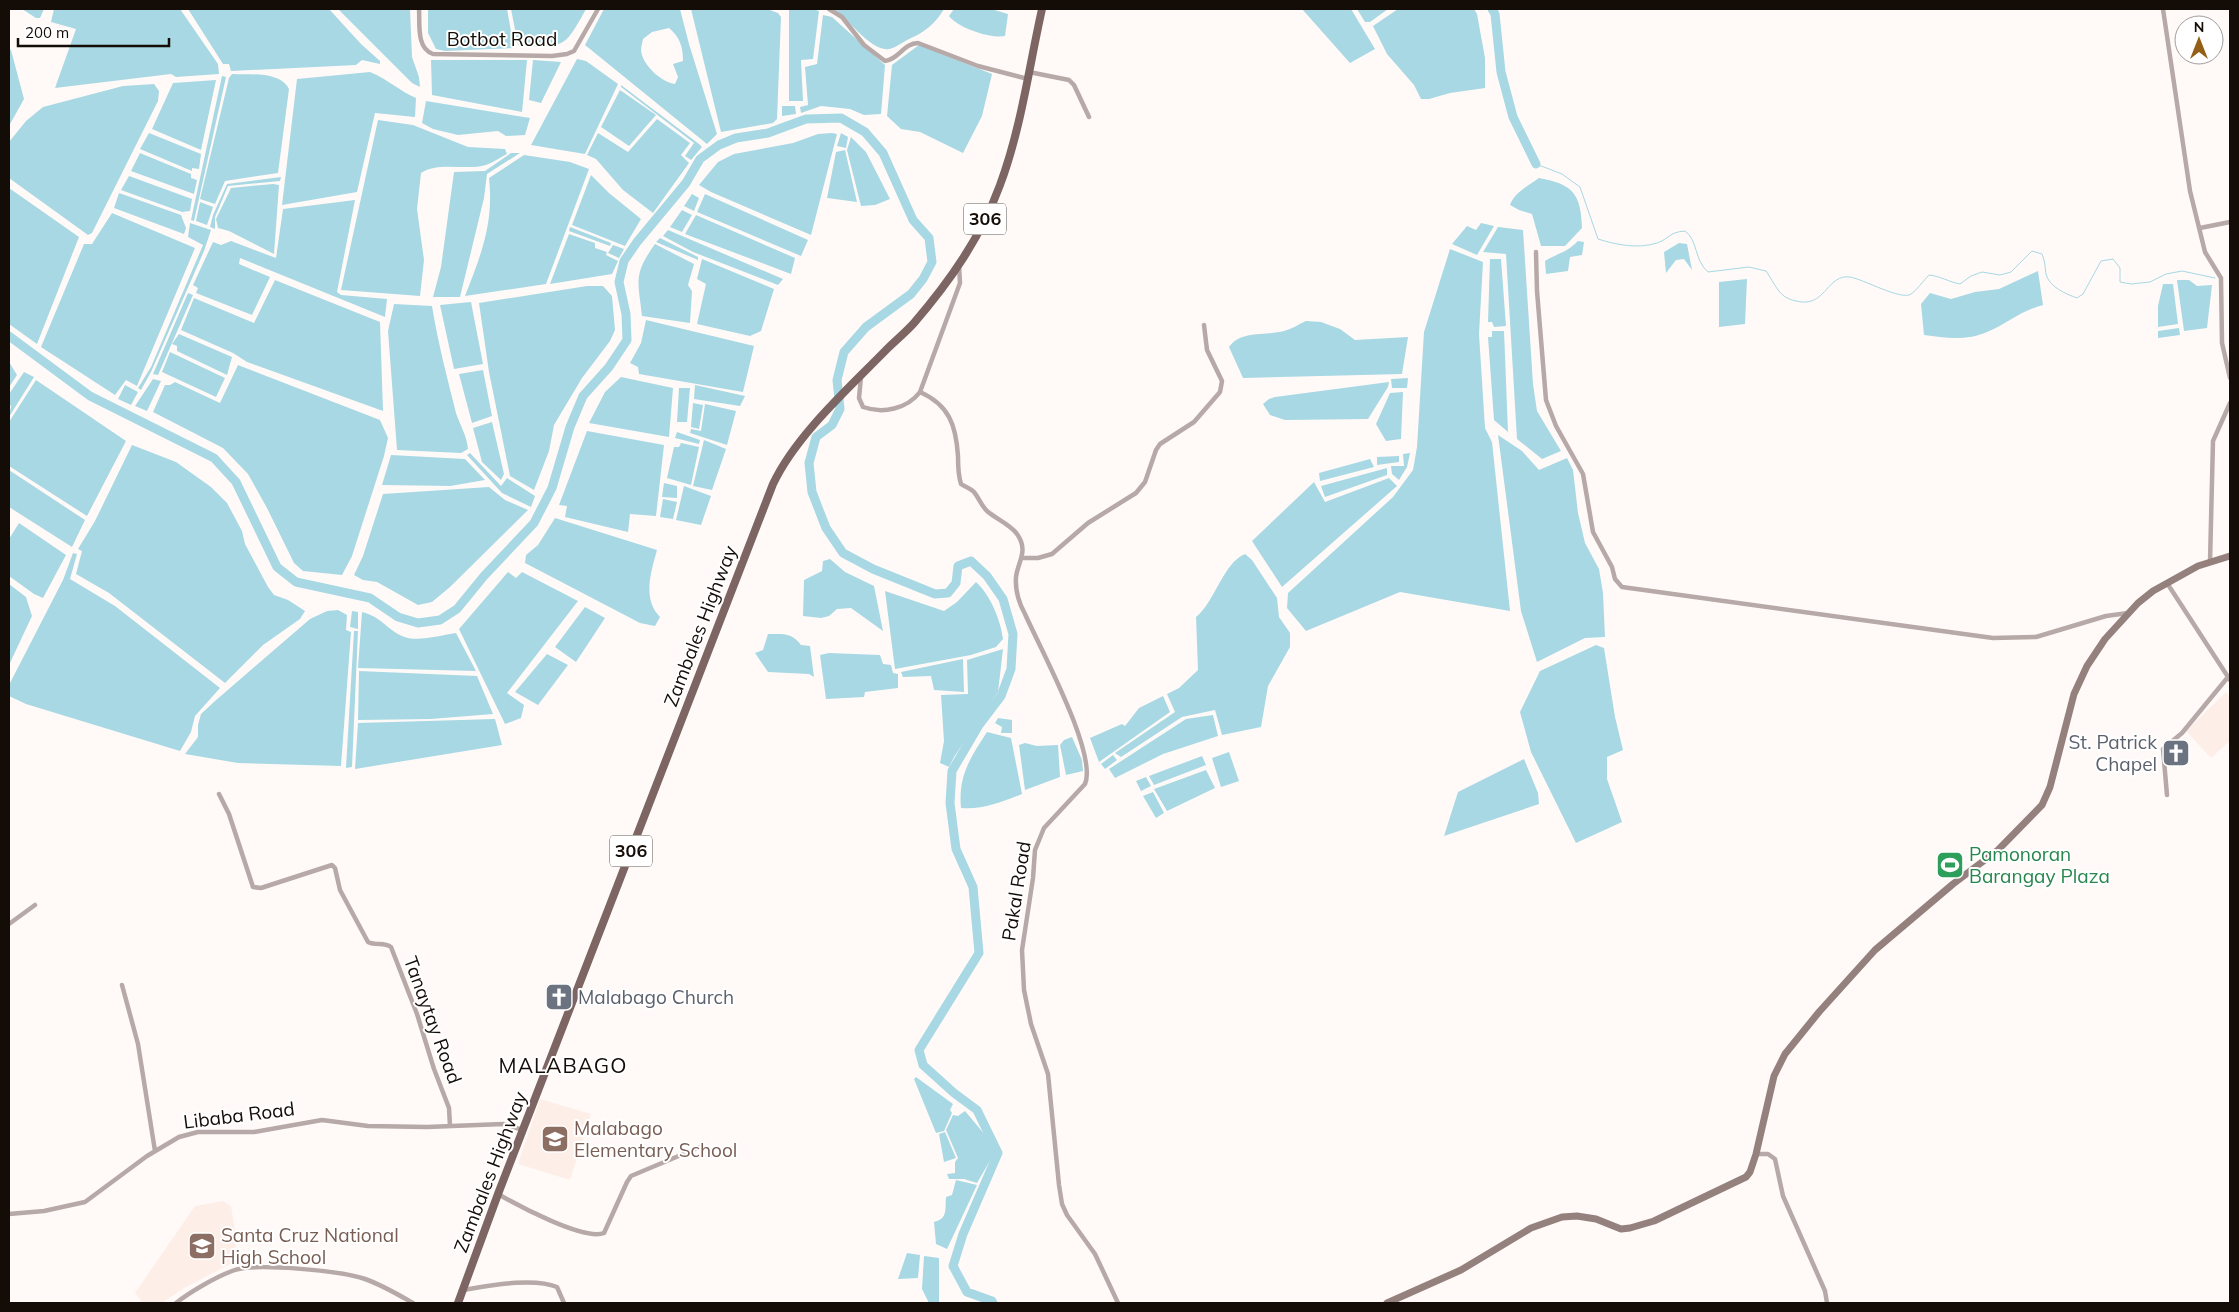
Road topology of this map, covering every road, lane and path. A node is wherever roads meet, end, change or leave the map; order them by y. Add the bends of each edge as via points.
1 (418, 9) edge
2 (598, 9) edge
3 (829, 9) edge
4 (1042, 9) edge
5 (2163, 9) edge
6 (1028, 75) junction
7 (1089, 117) dead end
8 (2230, 222) edge
9 (2200, 228) junction
10 (1536, 252) dead end
11 (959, 265) junction
12 (1204, 325) dead end
13 (861, 376) junction
14 (2230, 378) edge
15 (920, 392) junction
16 (2230, 404) edge
17 (2230, 556) edge
18 (1023, 558) junction
19 (2210, 562) junction
20 (2166, 582) junction
21 (2128, 613) junction
22 (2229, 678) edge
23 (219, 794) dead end
24 (2168, 795) dead end
25 (35, 905) dead end
26 (9, 924) edge
27 (122, 985) dead end
28 (450, 1126) junction
29 (523, 1130) junction
30 (700, 1147) dead end
31 (155, 1151) junction
32 (1756, 1154) junction
33 (498, 1194) junction
34 (9, 1214) edge
35 (464, 1290) junction
36 (176, 1303) edge
37 (413, 1303) edge
38 (458, 1303) edge
39 (564, 1303) edge
40 (1118, 1303) edge
41 (1387, 1303) edge
42 (1827, 1303) edge

1 - 2 street, Botbot Road via 421,42 427,52 534,56 563,55 574,51
3 - 6 street via 842,17 864,45 885,61 918,43 978,66
4 - 6 main road, Zambales Highway / 306
5 - 9 street via 2187,171
6 - 7 street via 1068,80 1074,85
6 - 11 main road, Zambales Highway / 306 via 1000,185
8 - 9 street
9 - 14 street via 2205,252 2221,278 2222,343
10 - 21 street via 1546,400 1556,426 1583,474 1593,532 1622,587 2000,638 2036,636
11 - 13 main road, Zambales Highway / 306 via 913,324
11 - 15 street via 960,283
12 - 18 street via 1207,350 1222,381 1220,392 1194,422 1160,444 1146,482 1136,493 1088,523 1052,554
13 - 15 street via 859,402 863,407 882,410 900,406 911,402
13 - 29 main road, Zambales Highway / 306 via 789,456 766,500
15 - 18 street, Pakal Road via 940,403 949,418 955,434 961,484 973,491 987,511 1017,534
16 - 19 street via 2213,441
17 - 19 street
18 - 40 street, Pakal Road via 1016,577 1019,602 1071,713 1088,773 1085,784 1044,828 1035,850 1022,950 1024,990 1031,1024 1048,1074 1062,1204 1095,1254
19 - 20 street
20 - 21 street
20 - 22 street
21 - 32 street via 2096,651 2080,679 2042,805 1998,850 1875,950 1813,1019 1785,1054 1774,1076
22 - 24 street via 2182,733 2163,749
23 - 28 street, Tanaytay Road via 229,814 253,887 261,888 332,865 340,890 363,935 372,944 391,947 449,1108
25 - 26 street
27 - 31 street via 138,1044
28 - 29 street, Libaba Road via 503,1124
28 - 31 street, Libaba Road via 368,1126 310,1121 254,1132 198,1132 179,1137
29 - 33 main road, Zambales Highway / 306
30 - 33 street via 632,1176 604,1233 600,1235 569,1227
31 - 34 street, Libaba Road via 85,1202
32 - 41 street via 1746,1177 1654,1221 1621,1229 1596,1219 1562,1217 1531,1228 1461,1270
32 - 42 street via 1768,1154 1775,1159 1783,1196 1825,1291
33 - 35 main road, Zambales Highway / 306
35 - 38 main road, Zambales Highway / 306
35 - 39 street via 516,1283 545,1284 557,1287
36 - 37 street via 232,1270 247,1268 286,1268 353,1276 383,1286

